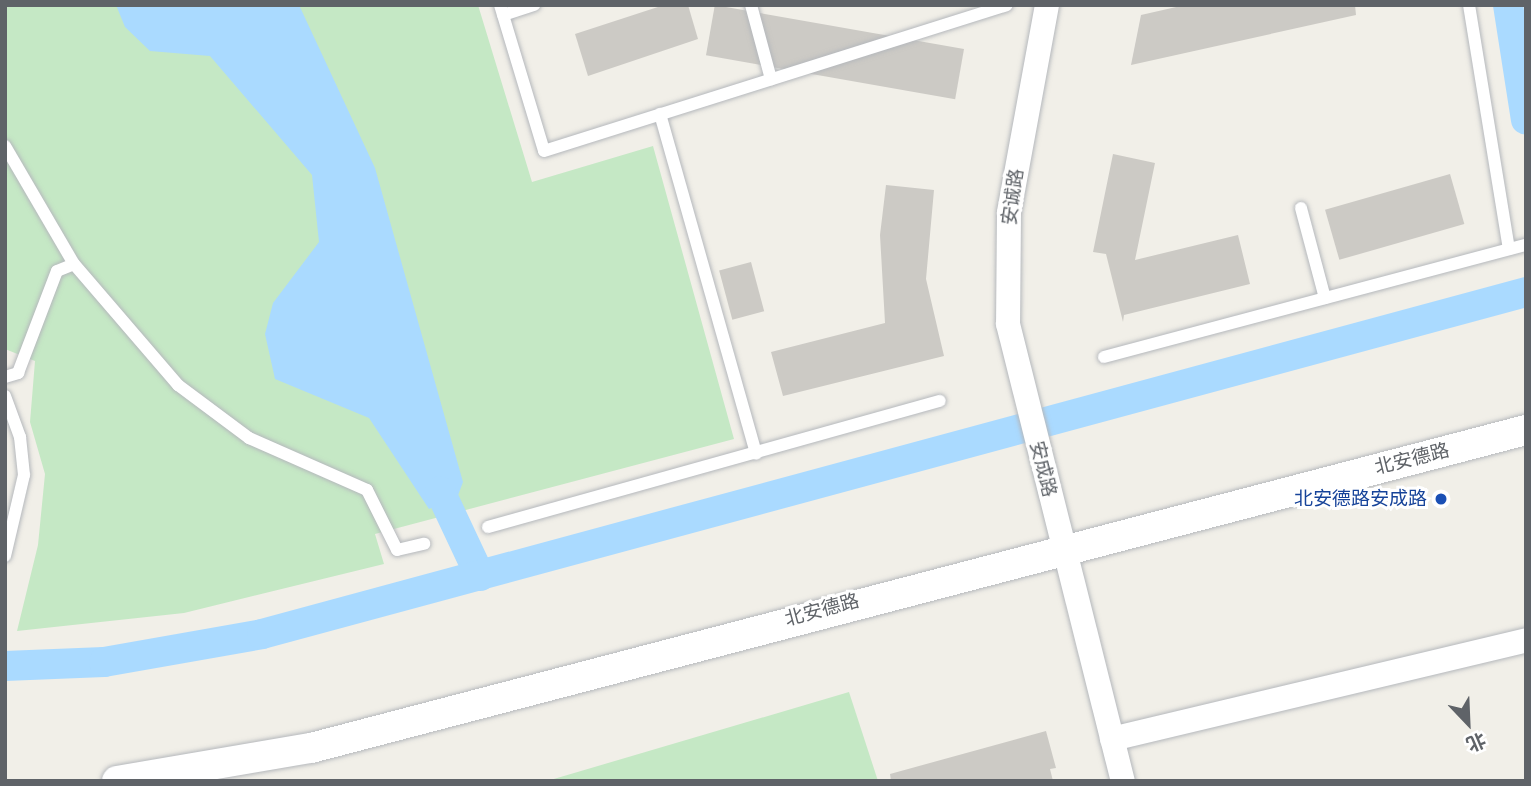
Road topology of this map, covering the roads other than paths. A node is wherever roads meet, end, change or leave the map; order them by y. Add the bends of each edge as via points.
1 (534, 5) edge
2 (751, 5) edge
3 (1007, 5) edge
4 (1047, 5) edge
5 (1469, 5) edge
6 (501, 10) edge
7 (771, 79) junction
8 (660, 114) junction
9 (5, 146) edge
10 (1301, 208) dead end
11 (1526, 245) edge
12 (1510, 249) junction
13 (74, 264) junction
14 (1325, 298) junction
15 (1104, 357) dead end
16 (5, 377) edge
17 (1025, 390) joint
18 (5, 396) edge
19 (940, 401) dead end
20 (1526, 430) edge
21 (756, 454) junction
22 (488, 527) dead end
23 (424, 544) dead end
24 (1063, 548) junction
25 (5, 556) edge
26 (1526, 640) edge
27 (1112, 739) junction
28 (245, 772) edge
29 (117, 781) edge
30 (1123, 781) edge

1 - 6 lane
2 - 7 lane
3 - 7 lane
4 - 17 street, 安诚路 via 1009,213 1009,324
5 - 12 lane
6 - 8 lane via 544,151
7 - 8 lane
8 - 21 lane
9 - 13 lane
10 - 14 lane
11 - 12 lane
12 - 14 lane
13 - 16 lane via 57,271 18,373
13 - 23 lane via 145,351 212,414 277,453 350,477 367,490 397,550
14 - 15 lane
17 - 24 street, 安成路
18 - 25 lane via 20,436 24,475
19 - 21 lane
20 - 24 street, 北安德路
21 - 22 lane
24 - 27 street, 安成路
24 - 28 street, 北安德路
26 - 27 street
27 - 30 street, 安成路
28 - 29 street, 北安德路

